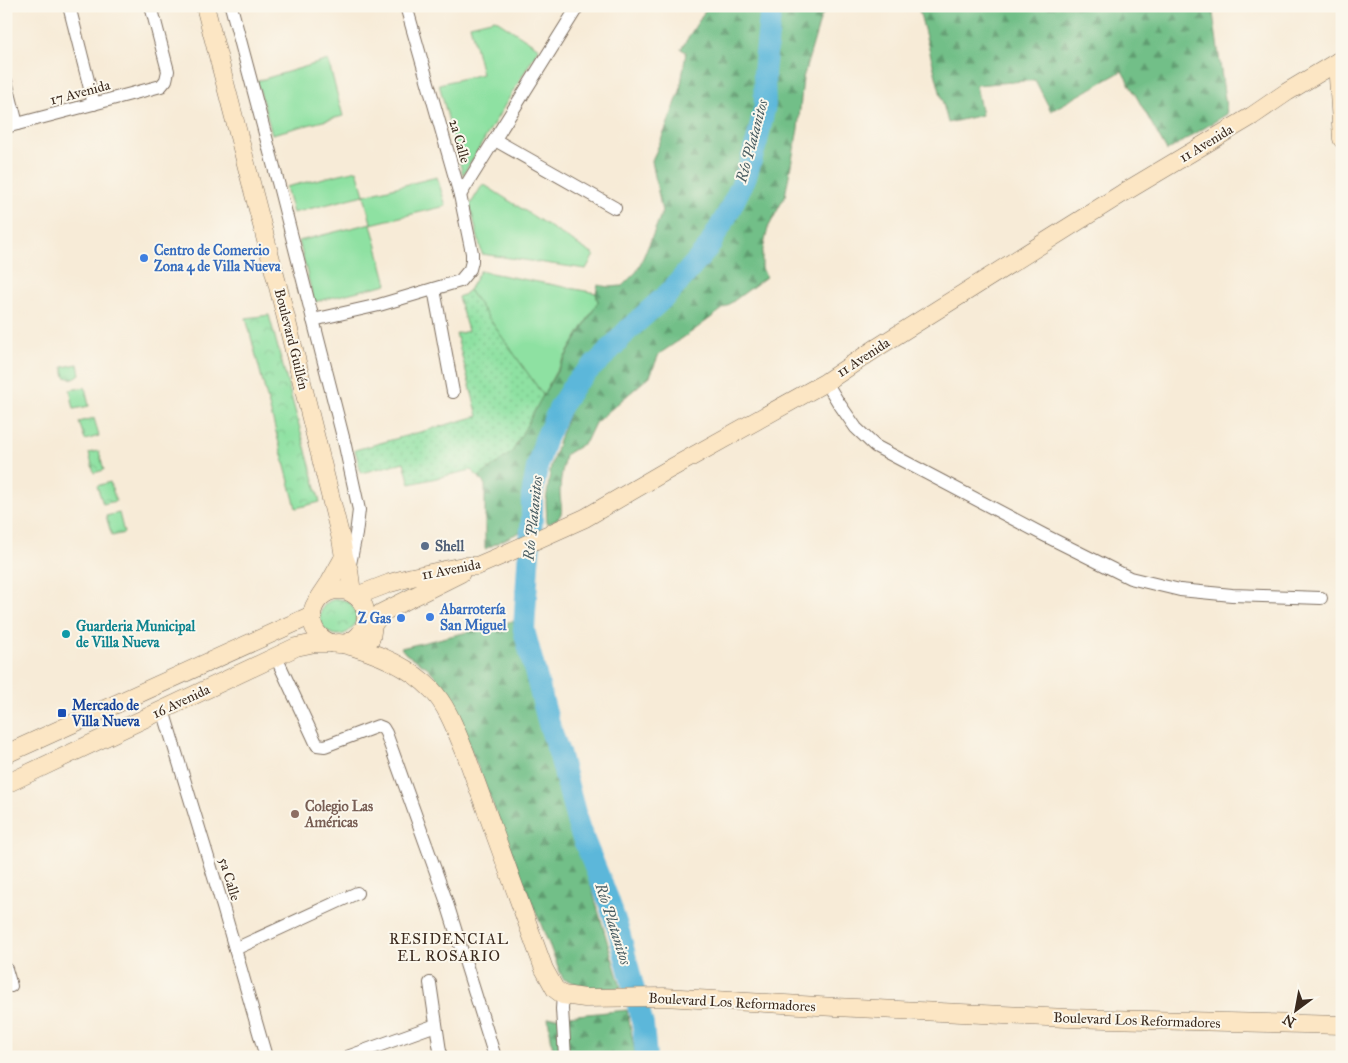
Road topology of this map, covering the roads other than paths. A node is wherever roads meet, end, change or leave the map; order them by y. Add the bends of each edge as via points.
1 (69, 6) edge
2 (151, 6) edge
3 (205, 6) edge
4 (231, 6) edge
5 (406, 6) edge
6 (578, 6) edge
7 (1339, 60) edge
8 (6, 81) edge
9 (94, 104) junction
10 (12, 125) edge
11 (1342, 139) edge
12 (495, 140) junction
13 (460, 195) junction
14 (615, 208) dead end
15 (434, 289) junction
16 (313, 320) junction
17 (826, 382) junction
18 (453, 392) dead end
19 (349, 536) junction
20 (346, 564) junction
21 (477, 566) junction
22 (354, 594) junction
23 (1321, 598) dead end
24 (315, 607) junction
25 (336, 643) junction
26 (379, 656) junction
27 (276, 657) junction
28 (163, 710) junction
29 (6, 754) edge
30 (6, 784) edge
31 (357, 893) dead end
32 (235, 949) junction
33 (6, 969) edge
34 (430, 983) dead end
35 (12, 986) dead end
36 (563, 995) junction
37 (1342, 1025) edge
38 (436, 1026) junction
39 (440, 1051) dead end
40 (266, 1057) edge
41 (347, 1057) edge
42 (495, 1057) edge
43 (565, 1057) edge

1 - 9 street
2 - 9 street, 17 Avenida via 168,70 166,80 161,86
3 - 19 main road, Boulevard Guillén
4 - 16 street
5 - 13 street, 2a Calle
6 - 12 street
7 - 11 main road
7 - 17 main road, 11 Avenida
8 - 10 street
9 - 10 street, 17 Avenida
12 - 13 street
12 - 14 street
13 - 15 street, 2a Calle via 472,253 470,269 460,281
15 - 16 street
15 - 18 street
16 - 19 street via 359,510
17 - 21 main road, 11 Avenida via 585,518
17 - 23 street via 856,428 875,446 1130,578 1180,590
19 - 20 main road, Boulevard Guillén
20 - 22 main road, Boulevard Guillén
20 - 24 main road
21 - 22 main road, 11 Avenida via 426,574
21 - 26 main road via 381,614 373,624 371,638
22 - 24 main road via 334,590 326,593
22 - 25 main road via 365,609 365,624 357,636 346,643
24 - 25 main road via 315,629
24 - 29 main road, 16 Avenida
25 - 26 main road
25 - 27 main road, 16 Avenida via 296,647
26 - 36 main road via 408,670 432,691 450,717 544,969 555,989
27 - 28 main road, 16 Avenida
27 - 42 street via 318,746 378,726 386,732 446,900
28 - 30 main road, 16 Avenida
28 - 32 street, 5a Calle
31 - 32 street
32 - 40 street, 5a Calle
33 - 35 street
34 - 38 street
36 - 37 main road, Boulevard Los Reformadores via 585,998 664,997 1066,1018
36 - 43 street
38 - 39 street
38 - 41 street

